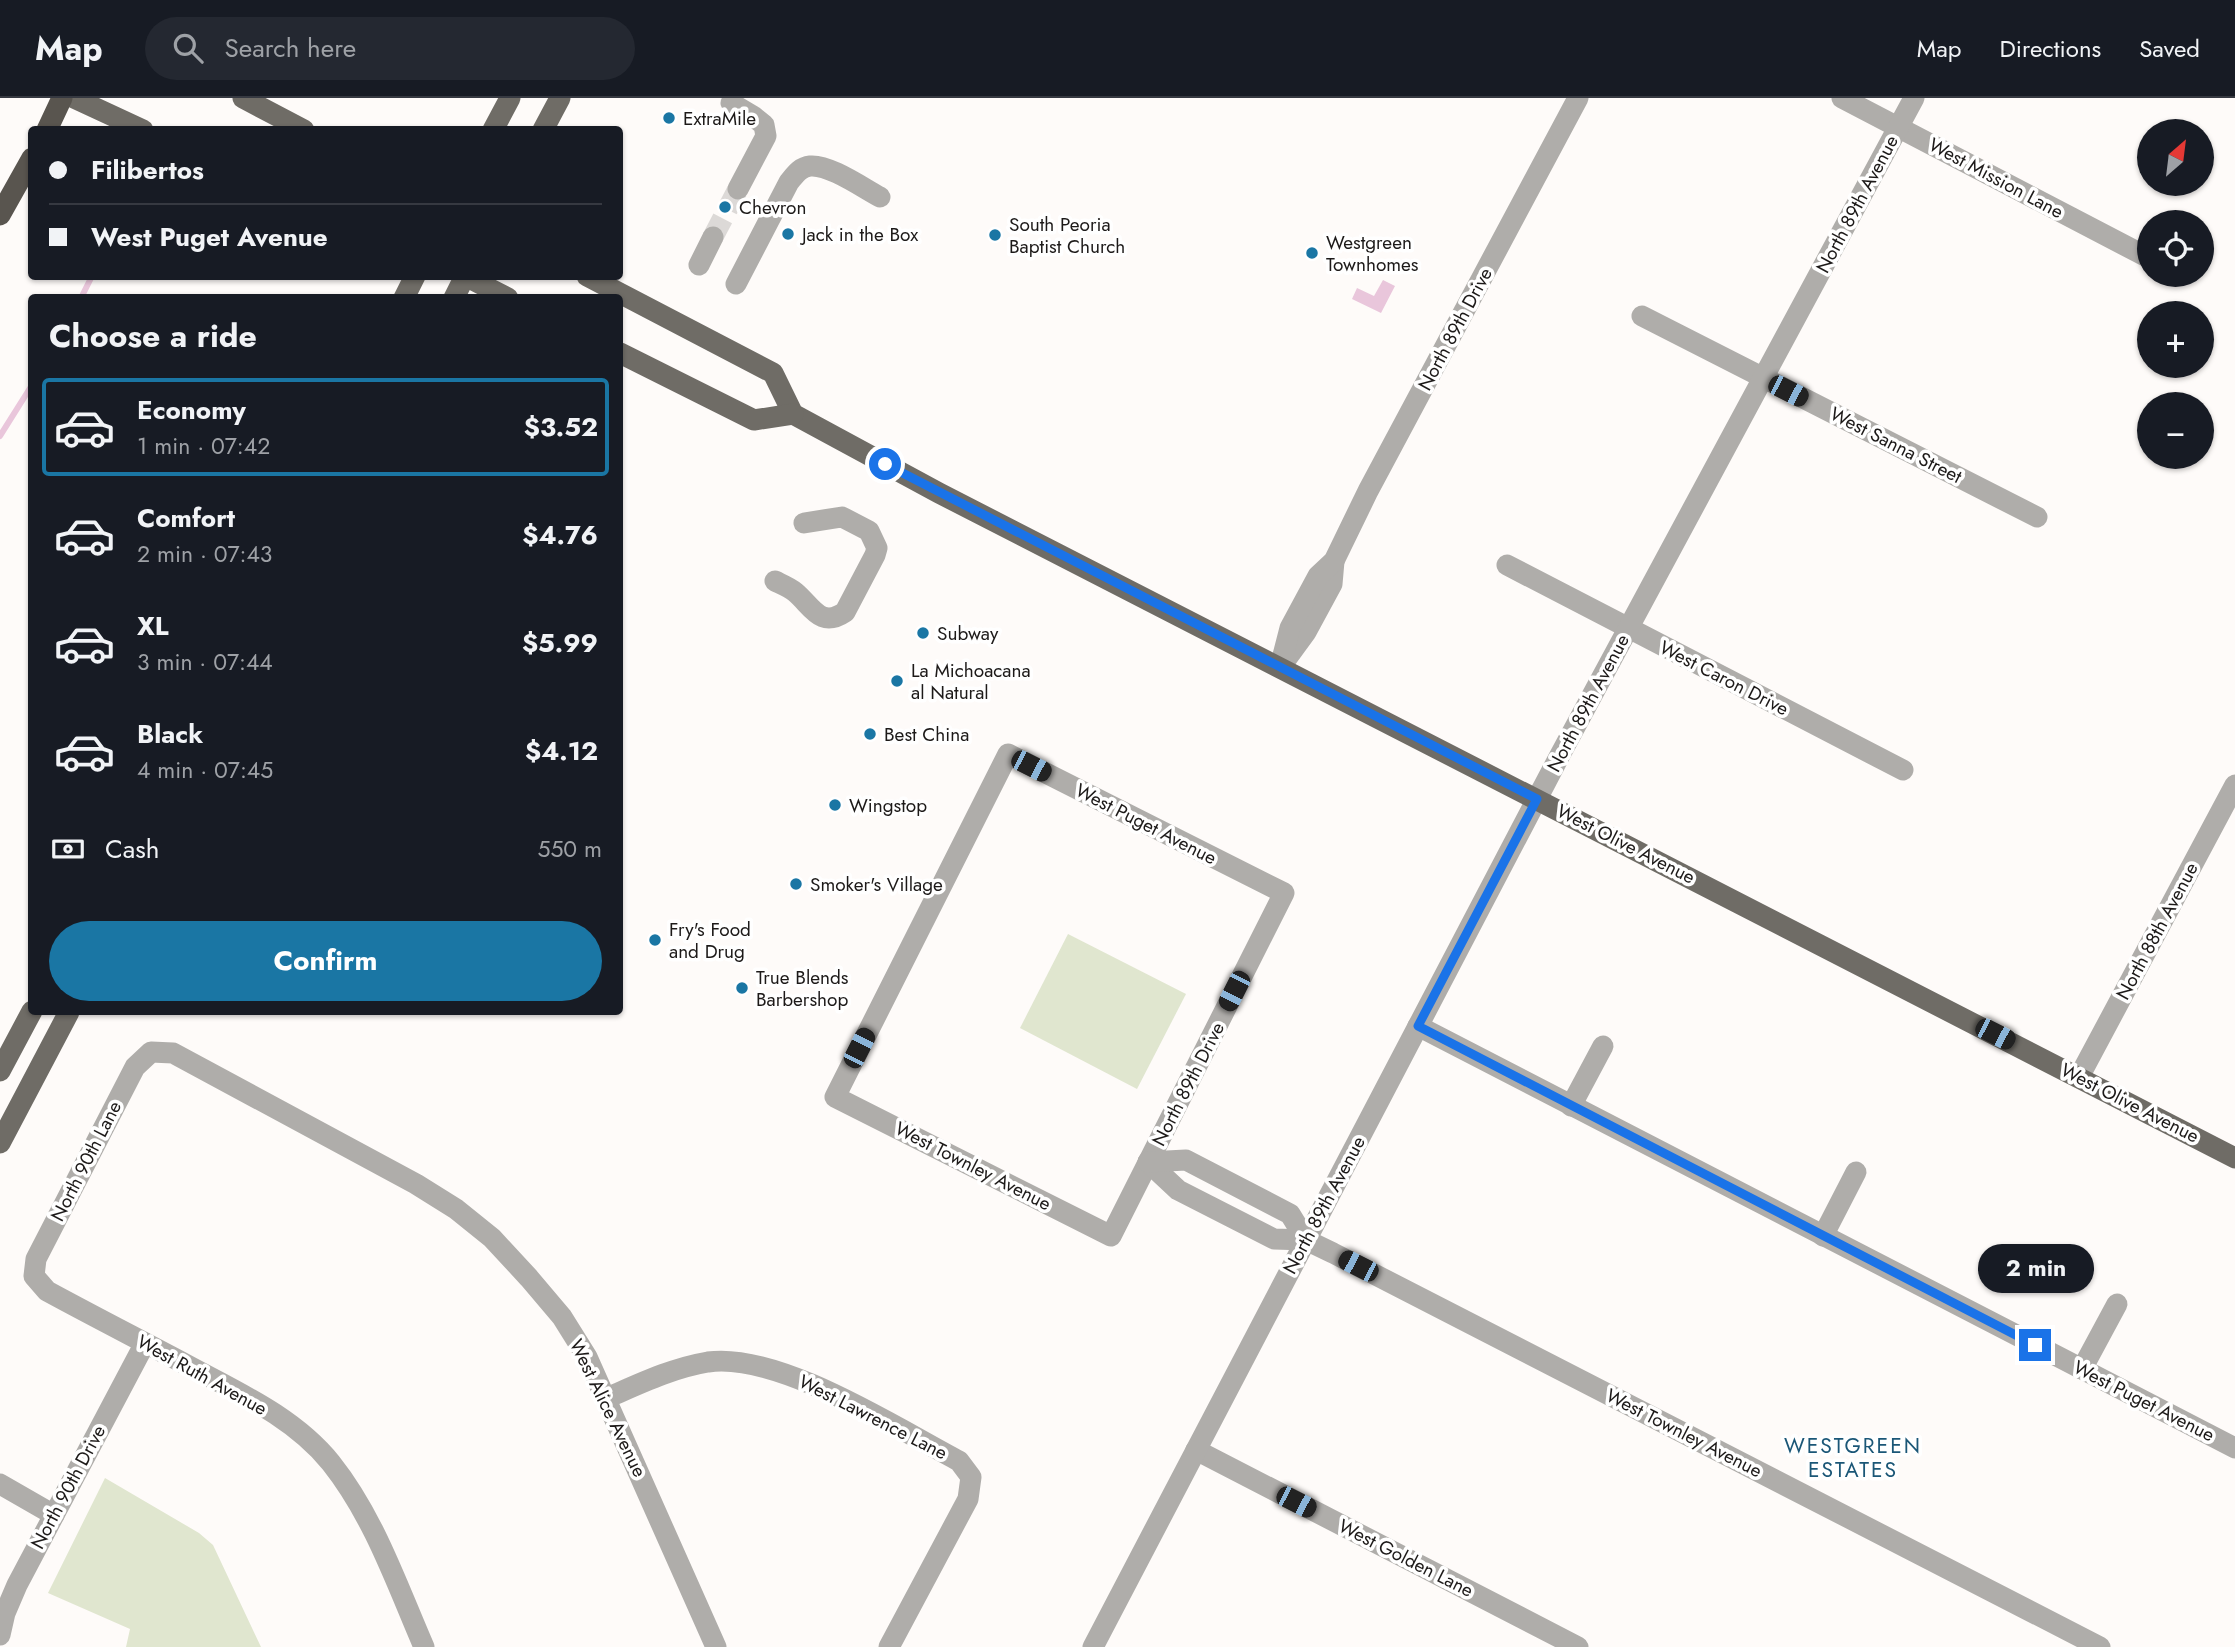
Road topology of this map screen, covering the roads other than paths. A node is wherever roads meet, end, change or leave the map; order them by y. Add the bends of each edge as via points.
1 (62, 98) edge
2 (74, 98) edge
3 (243, 98) edge
4 (510, 98) edge
5 (560, 98) edge
6 (1578, 98) edge
7 (1842, 98) edge
8 (1914, 98) edge
9 (731, 103) dead end
10 (49, 126) edge
11 (135, 126) edge
12 (296, 126) edge
13 (495, 126) edge
14 (545, 126) edge
15 (1898, 127) junction
16 (28, 165) edge
17 (738, 189) tunnel mouth
18 (880, 197) dead end
19 (0, 215) edge
20 (713, 237) tunnel mouth
21 (2137, 252) edge
22 (699, 265) dead end
23 (473, 280) edge
24 (595, 280) edge
25 (736, 284) dead end
26 (500, 294) edge
27 (622, 294) edge
28 (623, 295) edge
29 (1642, 316) dead end
30 (623, 354) edge
31 (1763, 378) junction
32 (793, 414) junction
33 (2037, 517) dead end
34 (804, 523) dead end
35 (1507, 565) dead end
36 (775, 581) dead end
37 (1628, 629) junction
38 (1280, 667) junction
39 (1903, 769) dead end
40 (2235, 785) edge
41 (1537, 799) junction
42 (1284, 893) joint
43 (30, 1015) edge
44 (67, 1015) edge
45 (1418, 1026) junction
46 (1602, 1046) dead end
47 (151, 1052) joint
48 (0, 1071) edge
49 (2079, 1077) junction
50 (835, 1097) joint
51 (1571, 1106) junction
52 (0, 1143) edge
53 (2235, 1158) edge
54 (1148, 1162) junction
55 (1856, 1172) dead end
56 (1243, 1190) junction
57 (1229, 1216) junction
58 (1111, 1236) joint
59 (1824, 1236) junction
60 (1306, 1240) junction
61 (34, 1276) joint
62 (2117, 1304) dead end
63 (145, 1343) junction
64 (2082, 1369) junction
65 (607, 1398) junction
66 (2235, 1448) edge
67 (1196, 1450) junction
68 (1, 1486) edge
69 (54, 1515) junction
70 (0, 1635) edge
71 (424, 1647) edge
72 (716, 1647) edge
73 (889, 1647) edge
74 (1093, 1647) edge
75 (1578, 1647) edge
76 (2100, 1647) edge

1 - 10 highway
2 - 11 main road
3 - 12 main road
4 - 13 main road
5 - 14 main road
6 - 38 street, North 89th Drive via 1334,561 1318,576 1290,628
7 - 15 street, West Mission Lane
8 - 15 street, North 89th Avenue
9 - 17 street via 764,125 765,136
15 - 21 street, West Mission Lane
15 - 31 street, North 89th Avenue
16 - 19 highway
18 - 25 street via 826,168 810,166 799,171
20 - 22 street
23 - 26 main road
24 - 27 main road
28 - 32 main road via 773,373
29 - 31 street, West Sanna Street
30 - 32 main road via 754,420
31 - 33 street, West Sanna Street
31 - 37 street, North 89th Avenue
32 - 38 main road, West Olive Avenue
34 - 36 street via 842,517 869,531 877,548 845,612 831,619 811,611 794,591
35 - 37 street, West Caron Drive
37 - 39 street, West Caron Drive
37 - 41 street, North 89th Avenue
38 - 41 main road, West Olive Avenue
40 - 49 street, North 88th Avenue
41 - 45 street, North 89th Avenue
41 - 49 main road, West Olive Avenue
42 - 50 street, West Puget Avenue via 1008,754
42 - 54 street, North 89th Drive
43 - 48 main road
44 - 52 main road
45 - 51 street, West Puget Avenue
45 - 60 street, North 89th Avenue
46 - 51 street
47 - 61 street, North 90th Lane via 135,1067 36,1259
47 - 65 street, West Alice Avenue via 173,1053 456,1209 492,1238 562,1317
49 - 53 main road, West Olive Avenue
50 - 58 street, West Townley Avenue
51 - 59 street, West Puget Avenue
54 - 56 street, West Townley Avenue via 1186,1160
54 - 57 street, West Townley Avenue via 1178,1190
54 - 58 street, North 89th Drive
55 - 59 street
56 - 57 street
56 - 60 street, West Townley Avenue via 1290,1214
57 - 60 street, West Townley Avenue via 1274,1239
59 - 64 street, West Puget Avenue
60 - 67 street, North 89th Avenue
60 - 76 street, West Townley Avenue
61 - 63 street, West Ruth Avenue via 47,1291
62 - 64 street
63 - 69 street, North 90th Drive
63 - 71 street, West Ruth Avenue via 264,1406 329,1461 356,1499
64 - 66 street, West Puget Avenue
65 - 72 street, West Alice Avenue
65 - 73 street, West Lawrence Lane via 670,1372 709,1362 747,1364 817,1385 959,1461 971,1477 968,1499
67 - 74 street, North 89th Avenue
67 - 75 street, West Golden Lane
68 - 69 street
69 - 70 street, North 90th Drive via 17,1585

